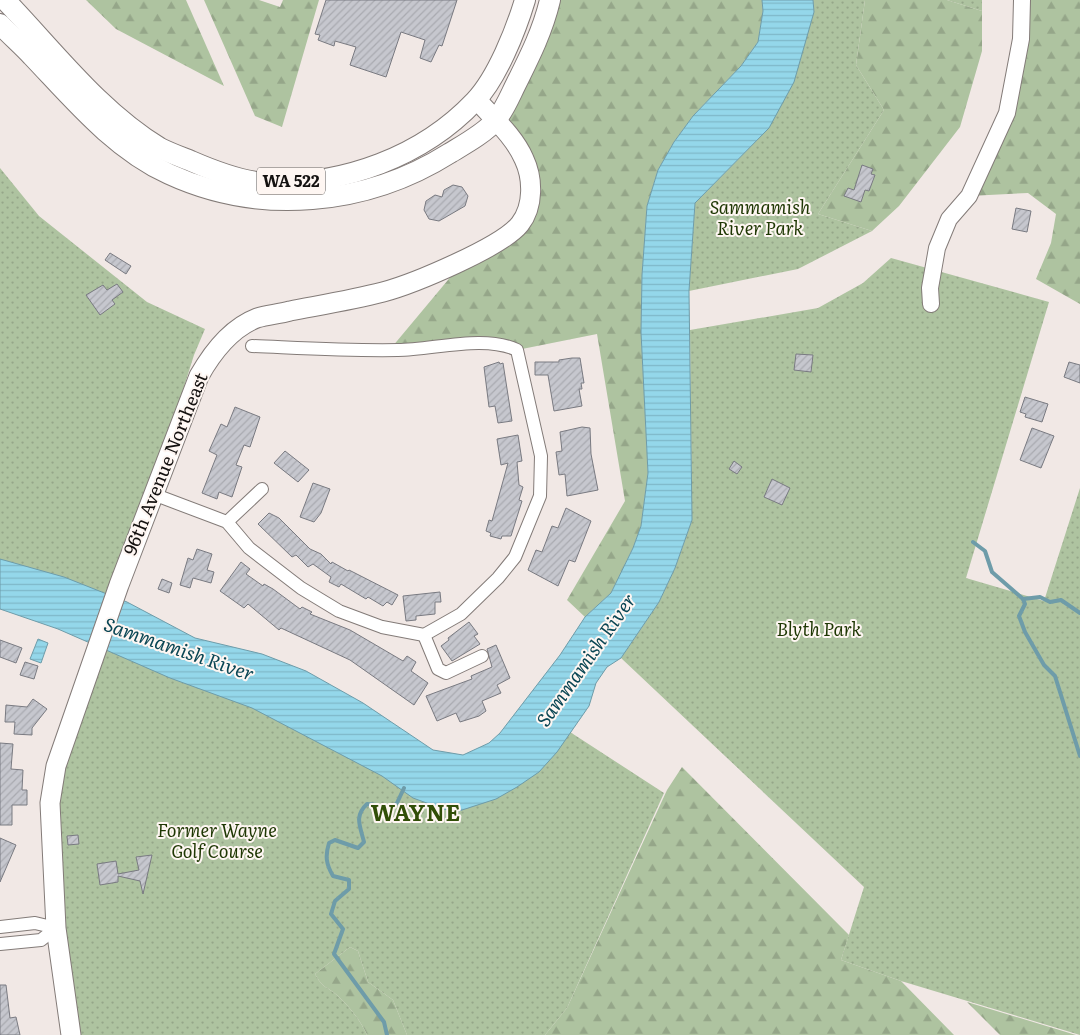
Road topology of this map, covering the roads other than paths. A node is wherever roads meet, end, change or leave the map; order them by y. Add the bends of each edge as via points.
1 (5, 0) edge
2 (525, 0) edge
3 (550, 0) edge
4 (1022, 0) edge
5 (0, 24) edge
6 (477, 100) junction
7 (496, 121) junction
8 (931, 304) dead end
9 (252, 346) dead end
10 (262, 489) dead end
11 (153, 494) junction
12 (227, 522) junction
13 (424, 635) junction
14 (482, 656) dead end
15 (0, 927) edge
16 (56, 928) junction
17 (0, 944) edge
18 (71, 1035) edge

1 - 6 main road, WA 522 via 118,119 162,149 214,171 266,183 326,180 392,160 427,140
2 - 6 main road, WA 522 via 500,62
3 - 7 main road, WA 522 via 535,47
4 - 8 street via 1021,39 1007,113 969,196 949,219 937,248 930,288
5 - 7 main road, WA 522 via 103,129 129,149 169,174 232,194 281,201 308,200 372,189 438,160
6 - 7 main road, 96th Avenue Northeast
7 - 11 main road, 96th Avenue Northeast via 514,141 530,180 531,200 521,223 499,242 384,292 256,319 235,331 209,358 199,376
9 - 13 street via 401,350 496,344 517,350 541,456 540,496 515,557 504,571 461,614
10 - 12 street
11 - 12 street
11 - 16 main road, 96th Avenue Northeast via 56,766 50,803
12 - 13 street via 249,548 301,588 339,611 382,627
13 - 14 street via 438,669 446,673
15 - 16 street via 35,923
16 - 17 street via 41,940
16 - 18 main road, 96th Avenue Northeast

